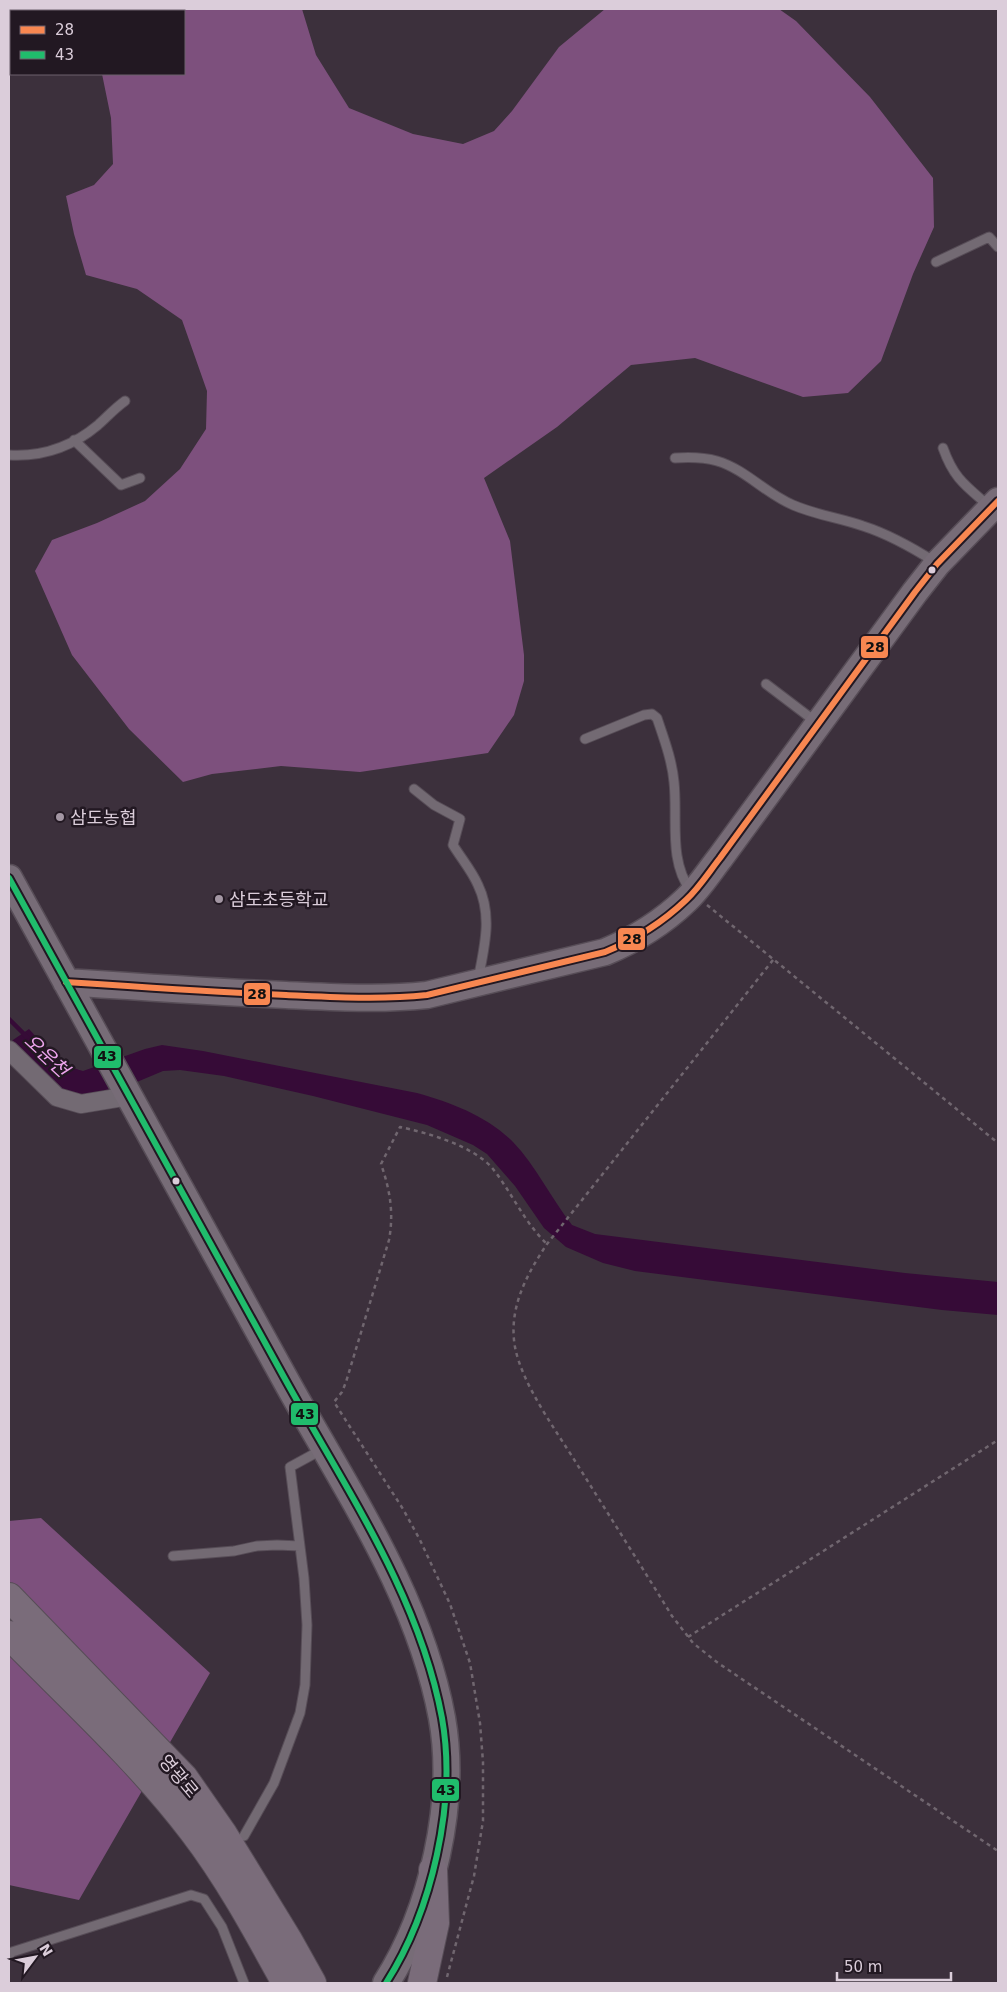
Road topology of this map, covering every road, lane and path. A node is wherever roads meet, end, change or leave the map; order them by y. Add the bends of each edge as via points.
1 (998, 248) edge
2 (936, 262) dead end
3 (124, 402) dead end
4 (74, 440) junction
5 (944, 448) dead end
6 (9, 455) edge
7 (675, 458) dead end
8 (140, 478) dead end
9 (995, 504) edge
10 (937, 564) junction
11 (766, 684) dead end
12 (818, 724) junction
13 (585, 739) dead end
14 (414, 789) dead end
15 (9, 878) edge
16 (692, 893) junction
17 (773, 960) junction
18 (66, 982) junction
19 (478, 982) junction
20 (9, 1050) edge
21 (129, 1096) junction
22 (998, 1143) edge
23 (547, 1244) junction
24 (998, 1440) edge
25 (324, 1449) junction
26 (300, 1546) junction
27 (173, 1556) dead end
28 (9, 1597) edge
29 (9, 1635) edge
30 (688, 1637) junction
31 (244, 1836) dead end
32 (998, 1850) edge
33 (433, 1870) junction
34 (9, 1955) edge
35 (244, 1983) edge
36 (286, 1983) edge
37 (312, 1983) edge
38 (386, 1983) edge
39 (422, 1983) edge
40 (445, 1983) edge

1 - 2 lane via 990,237
3 - 4 lane via 97,426
4 - 6 lane via 44,453
4 - 8 lane via 121,485
5 - 9 lane via 952,472 963,484
7 - 10 lane via 717,461 788,503 866,526
9 - 10 main road
10 - 12 main road
11 - 12 lane
12 - 16 main road
13 - 16 lane via 644,715 652,714 657,718 673,767 680,872
14 - 19 lane via 460,819 453,845 478,884 488,920
15 - 18 main road
16 - 17 path
16 - 19 main road via 665,917 621,946
17 - 22 path
17 - 23 path
18 - 19 main road via 367,998 427,995
18 - 21 main road
20 - 21 street via 58,1097 80,1104
21 - 25 main road
23 - 30 path via 530,1269 519,1295 514,1324 518,1357 554,1428
23 - 40 path via 482,1159 455,1145 400,1127 381,1164 391,1207 389,1240 346,1382 334,1402 420,1540 450,1604 470,1663 484,1762 483,1821 474,1876
24 - 30 path
25 - 26 lane via 290,1467
25 - 33 main road via 386,1558 432,1669 447,1765 441,1838
26 - 27 lane via 257,1546
26 - 31 lane via 307,1625 302,1704 274,1783
28 - 37 main road, 영광로 via 184,1778 233,1850
29 - 36 main road, 영광로 via 125,1753 195,1833
30 - 32 path via 703,1652 757,1690
33 - 38 main road via 402,1958
33 - 39 main road via 435,1923
34 - 35 lane via 191,1895 204,1899 222,1927

